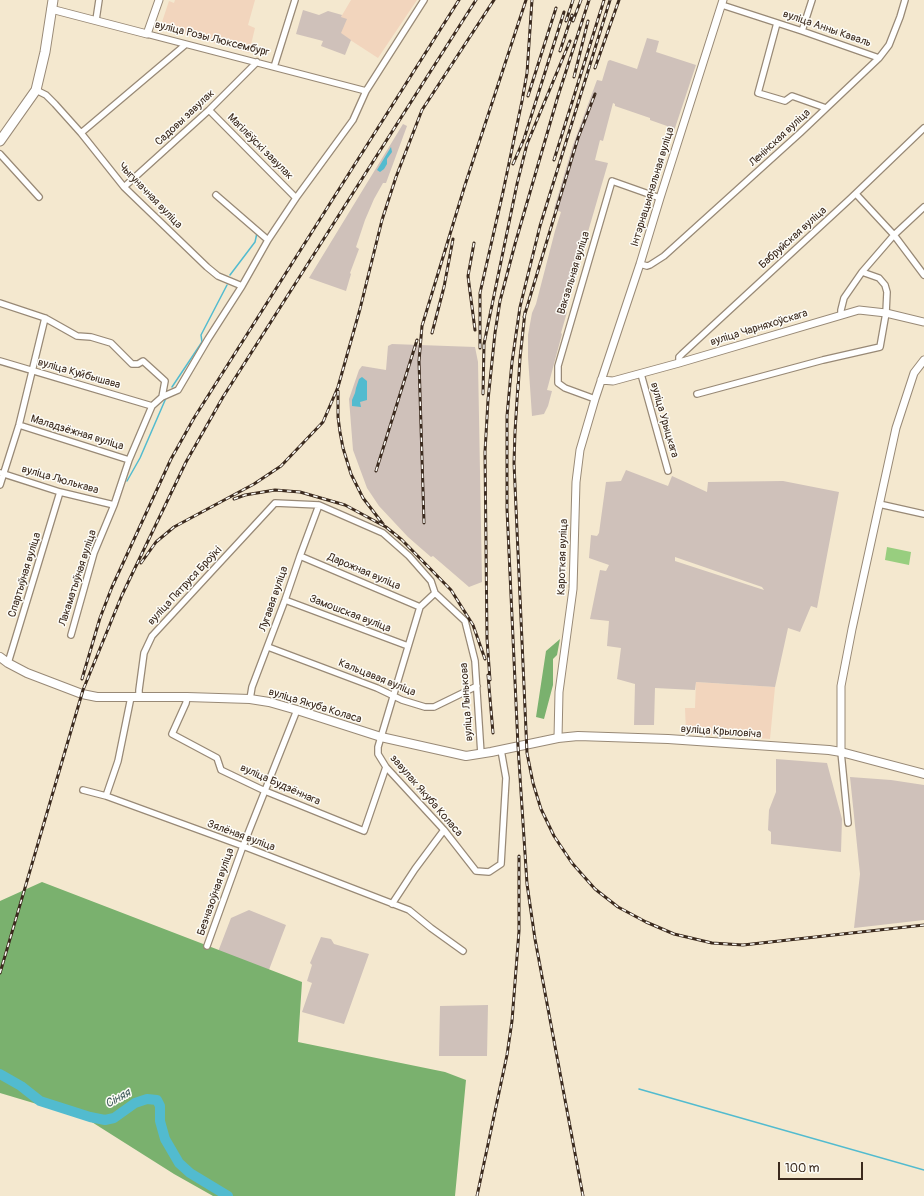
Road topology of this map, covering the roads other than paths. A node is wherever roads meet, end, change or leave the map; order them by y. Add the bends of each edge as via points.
1 (99, 0) edge
2 (159, 0) edge
3 (295, 0) edge
4 (424, 0) edge
5 (812, 0) edge
6 (905, 0) edge
7 (723, 3) edge
8 (52, 5) edge
9 (96, 20) junction
10 (777, 23) junction
11 (802, 31) junction
12 (147, 34) junction
13 (185, 45) junction
14 (879, 58) junction
15 (258, 62) junction
16 (274, 67) junction
17 (36, 90) junction
18 (366, 91) junction
19 (826, 108) junction
20 (209, 110) junction
21 (924, 128) edge
22 (82, 133) junction
23 (0, 141) edge
24 (0, 154) edge
25 (124, 187) junction
26 (856, 194) junction
27 (216, 195) dead end
28 (39, 197) dead end
29 (296, 198) junction
30 (660, 198) junction
31 (924, 207) edge
32 (894, 235) junction
33 (268, 240) junction
34 (640, 264) junction
35 (862, 272) junction
36 (924, 275) edge
37 (242, 286) junction
38 (0, 303) edge
39 (886, 313) junction
40 (841, 315) junction
41 (45, 318) junction
42 (924, 322) edge
43 (924, 360) edge
44 (0, 362) edge
45 (679, 363) junction
46 (33, 372) junction
47 (641, 374) junction
48 (602, 380) junction
49 (697, 394) dead end
50 (162, 398) junction
51 (594, 399) junction
52 (152, 406) junction
53 (19, 425) junction
54 (129, 460) junction
55 (668, 471) dead end
56 (2, 473) edge
57 (0, 485) edge
58 (60, 492) junction
59 (275, 503) joint
60 (879, 504) junction
61 (114, 505) junction
62 (319, 505) junction
63 (924, 514) edge
64 (300, 556) junction
65 (435, 593) junction
66 (285, 600) junction
67 (420, 607) junction
68 (71, 635) dead end
69 (408, 646) junction
70 (268, 647) junction
71 (0, 656) edge
72 (8, 663) junction
73 (477, 686) junction
74 (394, 696) junction
75 (135, 697) junction
76 (187, 697) junction
77 (250, 699) junction
78 (297, 710) junction
79 (381, 737) junction
80 (558, 738) junction
81 (514, 747) joint
82 (501, 750) junction
83 (840, 752) junction
84 (480, 754) junction
85 (386, 767) junction
86 (924, 774) edge
87 (83, 790) dead end
88 (265, 791) junction
89 (106, 796) junction
90 (848, 823) dead end
91 (444, 830) junction
92 (243, 846) junction
93 (392, 904) junction
94 (207, 946) dead end
95 (463, 951) dead end

1 - 9 street
2 - 12 street
3 - 16 street
4 - 18 street
5 - 11 street
6 - 14 street, Ленінская вуліца via 889,45
7 - 10 street, вуліца Анны Каваль
7 - 30 street, Інтэрнацыянальная вуліца
8 - 9 street, вуліца Розы Люксембург
8 - 17 main road
9 - 12 street, вуліца Розы Люксембург
10 - 11 street, вуліца Анны Каваль
10 - 19 street via 758,93 785,101 792,96
11 - 14 street, вуліца Анны Каваль
12 - 13 street, вуліца Розы Люксембург
13 - 15 street, вуліца Розы Люксембург
13 - 22 street
14 - 19 street, Ленінская вуліца
15 - 16 street, вуліца Розы Люксембург
15 - 20 street, Садовы завулак
16 - 18 street, вуліца Розы Люксембург
17 - 22 street, Чыгуначная вуліца via 46,95
17 - 23 main road
18 - 29 street via 353,120
19 - 34 street, Ленінская вуліца via 805,130 664,256 650,265
20 - 25 street, Садовы завулак
20 - 29 street, Магілёўскі завулак
21 - 26 street, Бабруйская вуліца
22 - 25 street, Чыгуначная вуліца
24 - 28 street
25 - 37 street, Чыгуначная вуліца via 207,267 218,276
26 - 32 street
26 - 45 street, Бабруйская вуліца via 682,354
27 - 33 street
29 - 33 street
30 - 34 street, Інтэрнацыянальная вуліца
30 - 51 street, Вакзальная вуліца via 612,181 558,366 558,382 565,388
31 - 32 street
32 - 35 street
32 - 36 street
33 - 37 street
34 - 48 street, Інтэрнацыянальная вуліца
35 - 39 street via 879,278 885,285
35 - 40 street via 844,298
37 - 50 street via 178,390
38 - 41 street
39 - 40 street, вуліца Чарняхоўскага via 859,310
39 - 42 street, вуліца Чарняхоўскага
39 - 49 street via 880,347
40 - 45 street, вуліца Чарняхоўскага
41 - 46 street
41 - 50 street via 77,336 111,343 132,364 143,361 165,381
43 - 60 street via 914,373 896,428
44 - 46 street, вуліца Куйбышава
45 - 47 street, вуліца Чарняхоўскага
46 - 52 street, вуліца Куйбышава
46 - 53 street
47 - 48 street, вуліца Чарняхоўскага via 613,381
47 - 55 street, вуліца Урыцкага
48 - 51 street, Кароткая вуліца
50 - 52 street
51 - 80 street, Кароткая вуліца via 577,465 573,589 559,692
52 - 54 street, Лакаматыўная вуліца
53 - 54 street, Маладзёжная вуліца
53 - 56 street
54 - 61 street, Лакаматыўная вуліца
56 - 57 street
56 - 58 street, вуліца Люлькава
58 - 61 street, вуліца Люлькава
58 - 72 street, Спартыўная вуліца
59 - 62 street, вуліца Лынькова
59 - 75 street, вуліца Пятруся Броўкі via 152,636 144,653 139,690
60 - 63 street
60 - 83 street via 841,686
61 - 68 street, Лакаматыўная вуліца via 94,553
62 - 64 street, Лугавая вуліца
62 - 65 street, вуліца Лынькова via 383,533 431,580
64 - 66 street, Лугавая вуліца
64 - 67 street, Дарожная вуліца
65 - 67 street, завулак Якуба Коласа
65 - 73 street, вуліца Лынькова via 465,621 475,661
66 - 69 street, Замошская вуліца
66 - 70 street, Лугавая вуліца
67 - 69 street, завулак Якуба Коласа
69 - 74 street, завулак Якуба Коласа
70 - 74 street, Кальцавая вуліца
70 - 77 street, Лугавая вуліца via 252,687
71 - 72 main road, вуліца Якуба Коласа
72 - 75 main road, вуліца Якуба Коласа via 40,679 82,694 97,697
73 - 74 street, Кальцавая вуліца via 434,707 425,707
73 - 84 street, вуліца Лынькова
74 - 79 street, завулак Якуба Коласа
75 - 76 main road, вуліца Якуба Коласа
75 - 89 street, вуліца Пятруся Броўкі
76 - 77 main road, вуліца Якуба Коласа
76 - 88 street, вуліца Будзённага via 172,734 217,758 221,770
77 - 78 main road, вуліца Якуба Коласа
78 - 79 main road, вуліца Якуба Коласа
78 - 88 street, Безназоўная вуліца
79 - 84 main road, вуліца Якуба Коласа via 466,756
79 - 85 street, завулак Якуба Коласа via 378,754
80 - 81 main road, вуліца Крыловіча
80 - 83 main road, вуліца Крыловіча via 578,736 676,740
81 - 82 main road, вуліца Якуба Коласа
82 - 84 main road, вуліца Якуба Коласа
82 - 91 street, завулак Якуба Коласа via 506,778 501,864 489,872 476,871
83 - 86 main road, вуліца Крыловіча
83 - 90 street
85 - 88 street, вуліца Будзённага via 364,832
85 - 91 street, завулак Якуба Коласа
87 - 89 street, Зялёная вуліца
88 - 92 street, Безназоўная вуліца
89 - 92 street, Зялёная вуліца
91 - 93 street
92 - 93 street, Зялёная вуліца
92 - 94 street, Безназоўная вуліца
93 - 95 street, Зялёная вуліца via 408,910

